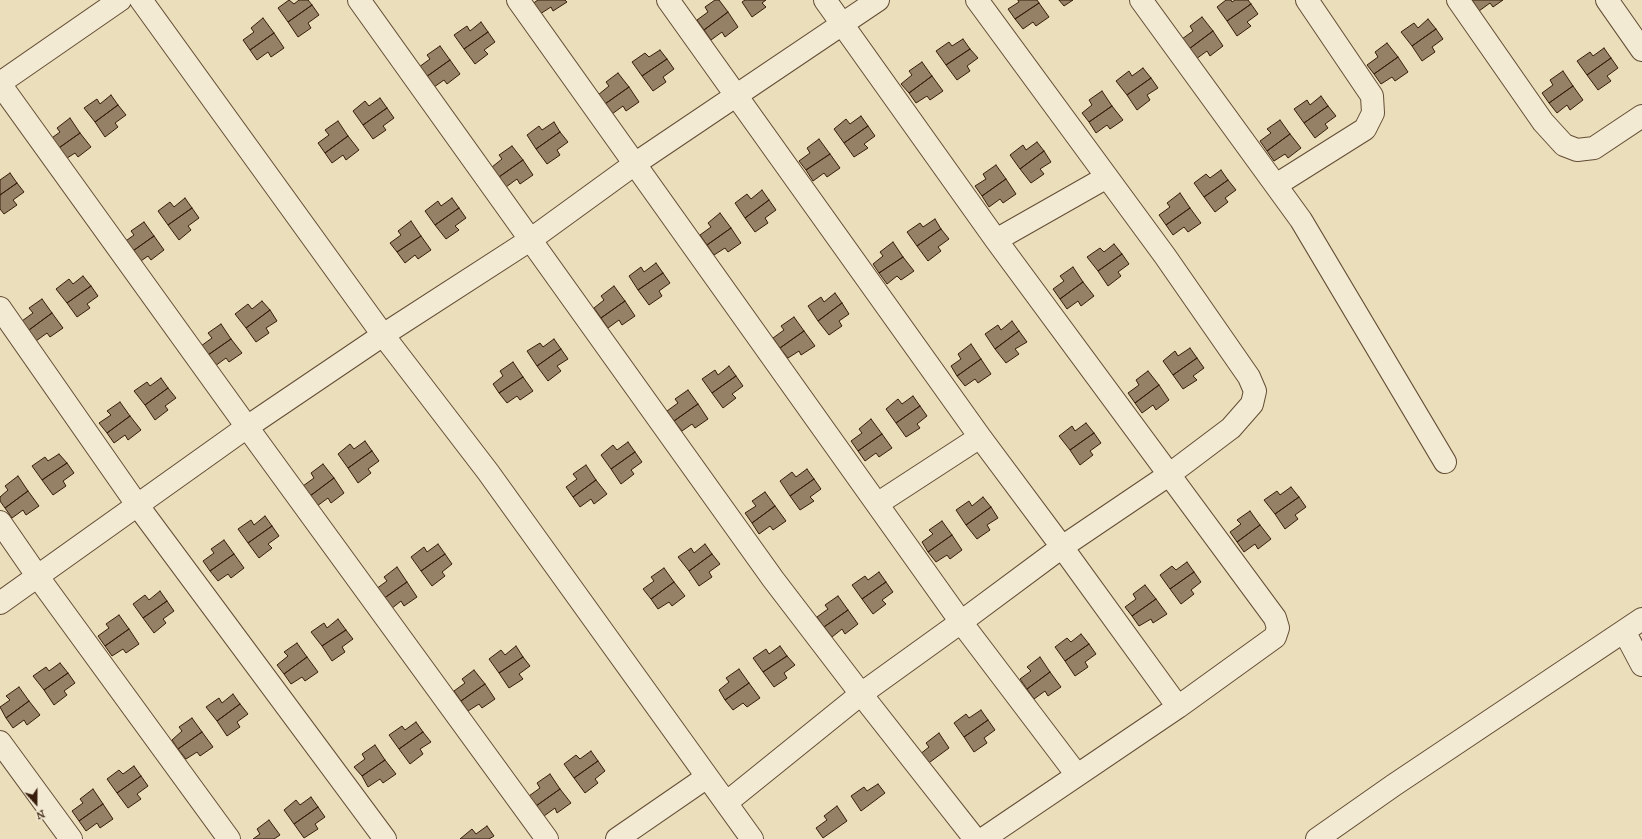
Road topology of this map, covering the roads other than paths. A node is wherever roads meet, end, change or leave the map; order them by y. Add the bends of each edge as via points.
1 (120, 0) edge
2 (141, 0) edge
3 (359, 0) edge
4 (518, 0) edge
5 (668, 0) edge
6 (824, 0) edge
7 (878, 0) edge
8 (977, 0) edge
9 (1141, 0) edge
10 (1307, 0) edge
11 (1458, 0) edge
12 (1607, 0) edge
13 (843, 26) junction
14 (1642, 50) edge
15 (0, 83) edge
16 (736, 95) junction
17 (1642, 116) edge
18 (636, 163) junction
19 (1107, 177) junction
20 (1276, 185) junction
21 (530, 240) junction
22 (996, 240) junction
23 (0, 308) edge
24 (383, 335) junction
25 (247, 427) junction
26 (980, 437) junction
27 (1445, 462) dead end
28 (1170, 474) junction
29 (877, 504) junction
30 (138, 506) junction
31 (0, 522) edge
32 (1062, 546) junction
33 (38, 577) junction
34 (0, 603) edge
35 (1642, 619) edge
36 (961, 622) junction
37 (1624, 631) junction
38 (1642, 665) edge
39 (861, 694) junction
40 (1178, 707) junction
41 (0, 742) edge
42 (1076, 775) junction
43 (707, 777) junction
44 (726, 803) junction
45 (998, 835) edge
46 (71, 839) edge
47 (229, 839) edge
48 (385, 839) edge
49 (547, 839) edge
50 (616, 839) edge
51 (752, 839) edge
52 (975, 839) edge
53 (1317, 839) edge

1 - 15 street
2 - 24 street
3 - 21 street
4 - 18 street
5 - 16 street
6 - 13 street
7 - 13 street
8 - 19 street
9 - 20 street
10 - 20 street via 1372,96 1372,113 1365,129
11 - 17 street via 1543,122 1564,145 1577,150 1594,148
12 - 14 street
13 - 16 street
13 - 22 street
15 - 25 street
16 - 18 street
16 - 26 street
18 - 21 street
18 - 29 street
19 - 22 street
19 - 28 street via 1249,377 1255,391 1252,404 1231,428
20 - 27 street via 1301,220
21 - 24 street
21 - 39 street via 773,579
22 - 28 street
23 - 30 street
24 - 25 street
24 - 43 street via 488,472
25 - 30 street
25 - 49 street
26 - 29 street
26 - 32 street
28 - 32 street
28 - 40 street via 1275,618 1278,628 1275,637
29 - 36 street
30 - 33 street
30 - 48 street
31 - 33 street
32 - 36 street
32 - 40 street
33 - 34 street
33 - 47 street
35 - 37 street
36 - 39 street
36 - 42 street
37 - 38 street
37 - 53 street
39 - 44 street
39 - 52 street
40 - 42 street
41 - 46 street
42 - 45 street
43 - 44 street
43 - 50 street
44 - 51 street

